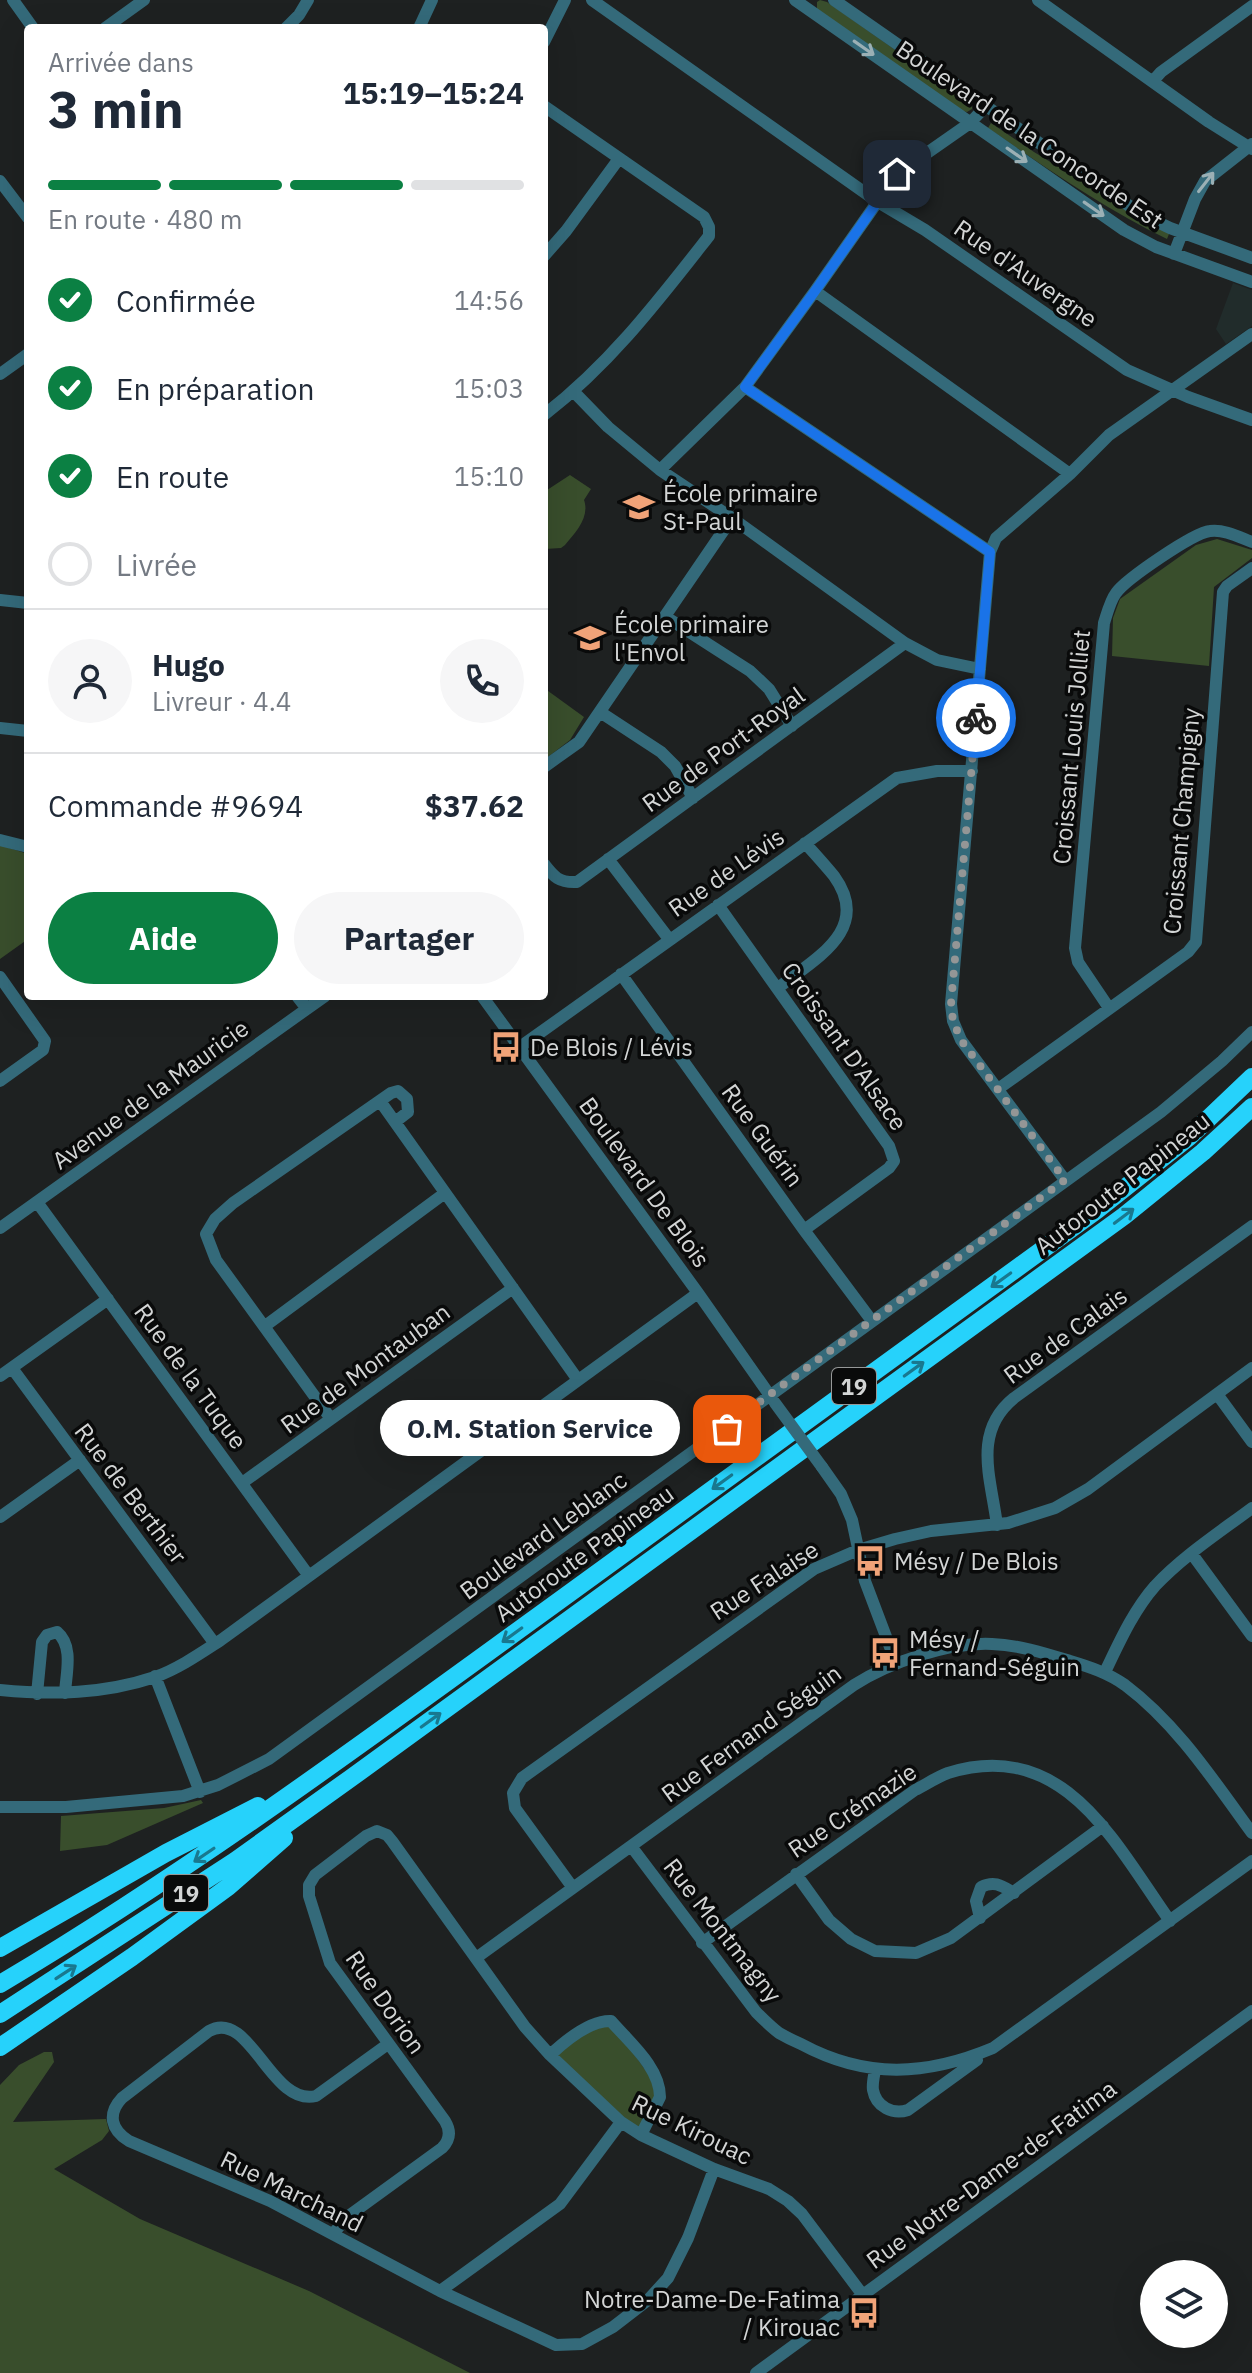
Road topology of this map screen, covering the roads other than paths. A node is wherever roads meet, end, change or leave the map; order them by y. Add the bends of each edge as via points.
1 (13, 0) edge
2 (144, 0) edge
3 (308, 0) edge
4 (432, 0) edge
5 (565, 0) edge
6 (592, 0) edge
7 (834, 0) edge
8 (1038, 0) edge
9 (799, 1) edge
10 (1252, 6) edge
11 (30, 24) edge
12 (111, 24) edge
13 (290, 24) edge
14 (421, 24) edge
15 (548, 34) edge
16 (1153, 81) junction
17 (986, 106) junction
18 (548, 109) edge
19 (970, 123) junction
20 (1251, 147) edge
21 (618, 160) junction
22 (0, 181) edge
23 (878, 202) junction
24 (24, 213) edge
25 (1182, 233) junction
26 (548, 251) edge
27 (1174, 254) junction
28 (1252, 258) edge
29 (1252, 282) edge
30 (815, 291) junction
31 (1252, 334) edge
32 (24, 357) edge
33 (0, 374) edge
34 (745, 387) junction
35 (1172, 390) junction
36 (574, 392) junction
37 (548, 412) edge
38 (1252, 420) edge
39 (660, 470) junction
40 (1070, 474) junction
41 (732, 518) junction
42 (1252, 542) edge
43 (990, 552) junction
44 (1252, 568) edge
45 (0, 600) edge
46 (24, 603) edge
47 (666, 617) junction
48 (905, 643) junction
49 (980, 669) junction
50 (600, 712) junction
51 (792, 726) junction
52 (0, 728) edge
53 (24, 731) edge
54 (548, 764) edge
55 (972, 771) junction
56 (693, 798) junction
57 (0, 840) edge
58 (805, 843) junction
59 (24, 846) edge
60 (608, 859) junction
61 (548, 869) edge
62 (718, 905) junction
63 (669, 939) junction
64 (621, 974) junction
65 (0, 977) edge
66 (778, 988) junction
67 (300, 1000) edge
68 (319, 1000) edge
69 (485, 1000) edge
70 (1109, 1008) junction
71 (307, 1009) junction
72 (1252, 1032) edge
73 (520, 1047) junction
74 (1252, 1077) edge
75 (0, 1081) edge
76 (998, 1089) junction
77 (380, 1101) junction
78 (1252, 1107) edge
79 (395, 1122) junction
80 (1065, 1180) junction
81 (445, 1193) junction
82 (37, 1202) junction
83 (1252, 1226) edge
84 (0, 1228) edge
85 (804, 1230) junction
86 (513, 1288) junction
87 (698, 1293) junction
88 (108, 1299) junction
89 (872, 1321) junction
90 (265, 1326) junction
91 (12, 1368) junction
92 (1252, 1368) edge
93 (0, 1376) edge
94 (578, 1380) junction
95 (1217, 1394) junction
96 (772, 1399) junction
97 (331, 1419) junction
98 (1252, 1442) edge
99 (80, 1460) junction
100 (242, 1483) junction
101 (1252, 1508) edge
102 (0, 1517) edge
103 (997, 1525) junction
104 (858, 1550) junction
105 (1192, 1554) junction
106 (309, 1576) junction
107 (1252, 1636) edge
108 (215, 1644) junction
109 (896, 1663) junction
110 (1105, 1672) junction
111 (155, 1676) junction
112 (0, 1690) edge
113 (65, 1693) junction
114 (37, 1694) junction
115 (368, 1765) junction
116 (314, 1778) junction
117 (200, 1792) junction
118 (0, 1807) edge
119 (1103, 1826) junction
120 (1252, 1833) edge
121 (631, 1846) junction
122 (1252, 1861) edge
123 (796, 1874) junction
124 (573, 1888) junction
125 (1014, 1893) junction
126 (980, 1918) junction
127 (1170, 1921) junction
128 (702, 1943) junction
129 (0, 1948) edge
130 (476, 1958) junction
131 (0, 1984) edge
132 (1252, 2011) edge
133 (0, 2014) edge
134 (49, 2014) junction
135 (388, 2044) junction
136 (0, 2047) edge
137 (993, 2048) junction
138 (550, 2055) junction
139 (0, 2063) edge
140 (875, 2070) junction
141 (621, 2122) junction
142 (641, 2135) junction
143 (714, 2169) junction
144 (333, 2234) junction
145 (440, 2291) junction
146 (862, 2294) junction
147 (756, 2373) edge

1 - 11 street
2 - 12 street
3 - 13 street
4 - 14 street
5 - 15 street
6 - 23 street, Rue d'Auvergne
7 - 17 street, Boulevard de la Concorde Est
8 - 16 street
9 -> 19 street, Boulevard de la Concorde Est
10 - 16 street
16 - 20 street
17 - 19 street
17 - 25 street, Boulevard de la Concorde Est via 1136,210
18 - 21 street
19 - 23 street via 897,174
19 -> 27 street, Boulevard de la Concorde Est via 1119,226
25 -> 20 street via 1205,181
21 - 26 street
21 - 36 street via 704,217 709,236 643,321
22 - 24 street
23 - 30 street
23 - 35 street, Rue d'Auvergne via 1127,370
25 - 27 street
25 - 28 street, Boulevard de la Concorde Est
27 - 29 street, Boulevard de la Concorde Est
30 - 34 street
30 - 40 street
31 - 35 street
32 - 33 street
34 - 39 street
34 - 43 street
35 - 38 street, Rue d'Auvergne
35 - 40 street via 1109,435
36 - 37 street
36 - 39 street
39 - 41 street
40 - 43 street via 996,538
41 - 47 street
41 - 48 street
42 - 70 street, Croissant Louis Jolliet via 1223,531 1197,535 1115,594 1104,623 1075,948 1078,962
43 - 49 street
44 - 70 street, Croissant Champigny via 1223,592 1196,942
45 - 46 street
47 - 50 street
47 - 51 street via 750,671 769,689
48 - 49 street via 937,660
48 - 51 street, Rue de Port-Royal
49 - 55 street
50 - 54 street via 579,742
50 - 56 street via 661,752
51 - 56 street, Rue de Port-Royal
52 - 53 street
55 - 58 street, Rue de Lévis via 897,778
55 - 76 street via 951,1004 961,1040
56 - 60 street, Rue de Port-Royal
57 - 59 street
58 - 62 street, Rue de Lévis
58 - 66 street via 835,878 847,915 835,942
60 - 61 street, Rue de Port-Royal via 577,882 563,882
60 - 63 street
62 - 63 street, Rue de Lévis
62 - 66 street, Croissant D'Alsace
63 - 64 street, Rue de Lévis
64 - 73 street, Rue de Lévis
64 - 85 street, Rue Guérin
65 - 75 street via 45,1041 43,1050
66 - 85 street, Croissant D'Alsace via 889,1146 894,1161
67 - 71 street
68 - 71 street, Avenue de la Mauricie
69 - 73 street, Boulevard De Blois
70 - 76 street, Croissant Champigny
71 - 82 street, Avenue de la Mauricie
72 - 80 street, Boulevard Leblanc via 1161,1112
73 - 87 street, Boulevard De Blois
74 -> 116 highway, Autoroute Papineau / 19 via 1189,1137 1097,1210
76 - 80 street
77 - 79 street
77 - 79 street via 398,1091 407,1099 408,1112
77 - 90 street via 233,1203 206,1234 216,1260
115 -> 78 highway, Autoroute Papineau / 19 via 1124,1216
79 - 81 street
80 - 89 street, Boulevard Leblanc
81 - 86 street
81 - 90 street
82 - 84 street, Avenue de la Mauricie
82 - 88 street, Rue de la Tuque
83 - 103 street, Rue de Calais via 1001,1410 987,1442
85 - 89 street, Rue Guérin
86 - 94 street
86 - 97 street, Rue de Montauban
87 - 94 street
87 - 96 street, Boulevard De Blois
88 - 91 street
88 - 100 street, Rue de la Tuque
89 - 96 street, Boulevard Leblanc
90 - 97 street
91 - 93 street
91 - 99 street, Rue de Berthier
92 - 95 street, Rue Falaise
94 - 106 street
95 - 98 street
95 - 103 street, Rue Falaise via 1077,1496 1044,1513
96 - 104 street, Boulevard De Blois, bridge via 845,1503
96 - 117 street, Boulevard Leblanc via 286,1748
97 - 100 street, Rue de Montauban
99 - 102 street
99 - 108 street, Rue de Berthier
100 - 106 street, Rue de la Tuque
101 - 105 street
103 - 104 street, Rue Falaise via 920,1533
104 - 109 street, Boulevard De Blois
104 - 124 street, Rue Falaise via 797,1580 518,1782 515,1808
105 - 107 street
105 - 110 street via 1155,1587
106 - 108 street
108 - 111 street
109 - 110 street, Rue Fernand Séguin via 957,1646 991,1644 1032,1649
109 - 121 street, Rue Fernand Séguin via 854,1685
110 - 120 street, Rue Fernand Séguin via 1155,1711
111 - 113 street
111 - 117 street
112 - 114 street
113 - 114 street
113 - 114 street via 68,1653 57,1632 42,1642
133 -> 115 highway, Autoroute Papineau / 19 via 235,1861
115 - 134 highway via 228,1887
116 - 129 highway via 178,1847
116 -> 131 highway, Autoroute Papineau / 19 via 157,1886
117 - 118 street, Boulevard Leblanc via 101,1804
119 - 123 street, Rue Crémazie via 1056,1783 1031,1772 974,1768 946,1774 915,1790
119 - 125 street
119 - 127 street, Rue Crémazie
121 - 124 street, Rue Fernand Séguin
121 - 128 street, Rue Montmagny
122 - 127 street
123 - 126 street via 829,1920 875,1951 916,1953
123 - 128 street, Rue Crémazie
124 - 130 street, Rue Fernand Séguin
125 - 126 street
125 - 126 street via 997,1883 981,1887 976,1901
127 - 137 street
128 - 140 street, Rue Montmagny via 779,2033 823,2056
130 - 135 street, Rue Dorion via 382,1832 366,1836 315,1875 309,1896 327,1956
130 - 138 street, Rue Kirouac
132 - 146 street, Rue Notre-Dame-de-Fatima
134 - 136 highway
134 - 139 highway
135 - 144 street, Rue Dorion via 445,2121 449,2137 442,2148 347,2217
135 - 144 street, Rue Marchand via 307,2098 292,2093 232,2029 217,2027 113,2110 116,2130 129,2141
137 - 140 street, Rue Montmagny via 937,2067
137 - 140 street via 897,2113 876,2097
138 - 141 street, Rue Kirouac
138 - 142 street via 600,2021 611,2021 654,2071 660,2091
141 - 142 street, Rue Kirouac
141 - 145 street via 560,2204
142 - 143 street, Rue Kirouac
143 - 145 street, Rue Marchand via 668,2278 613,2327 582,2344 556,2345
143 - 146 street, Rue Kirouac via 788,2201
144 - 145 street, Rue Marchand
146 - 147 street, Rue Notre-Dame-de-Fatima

